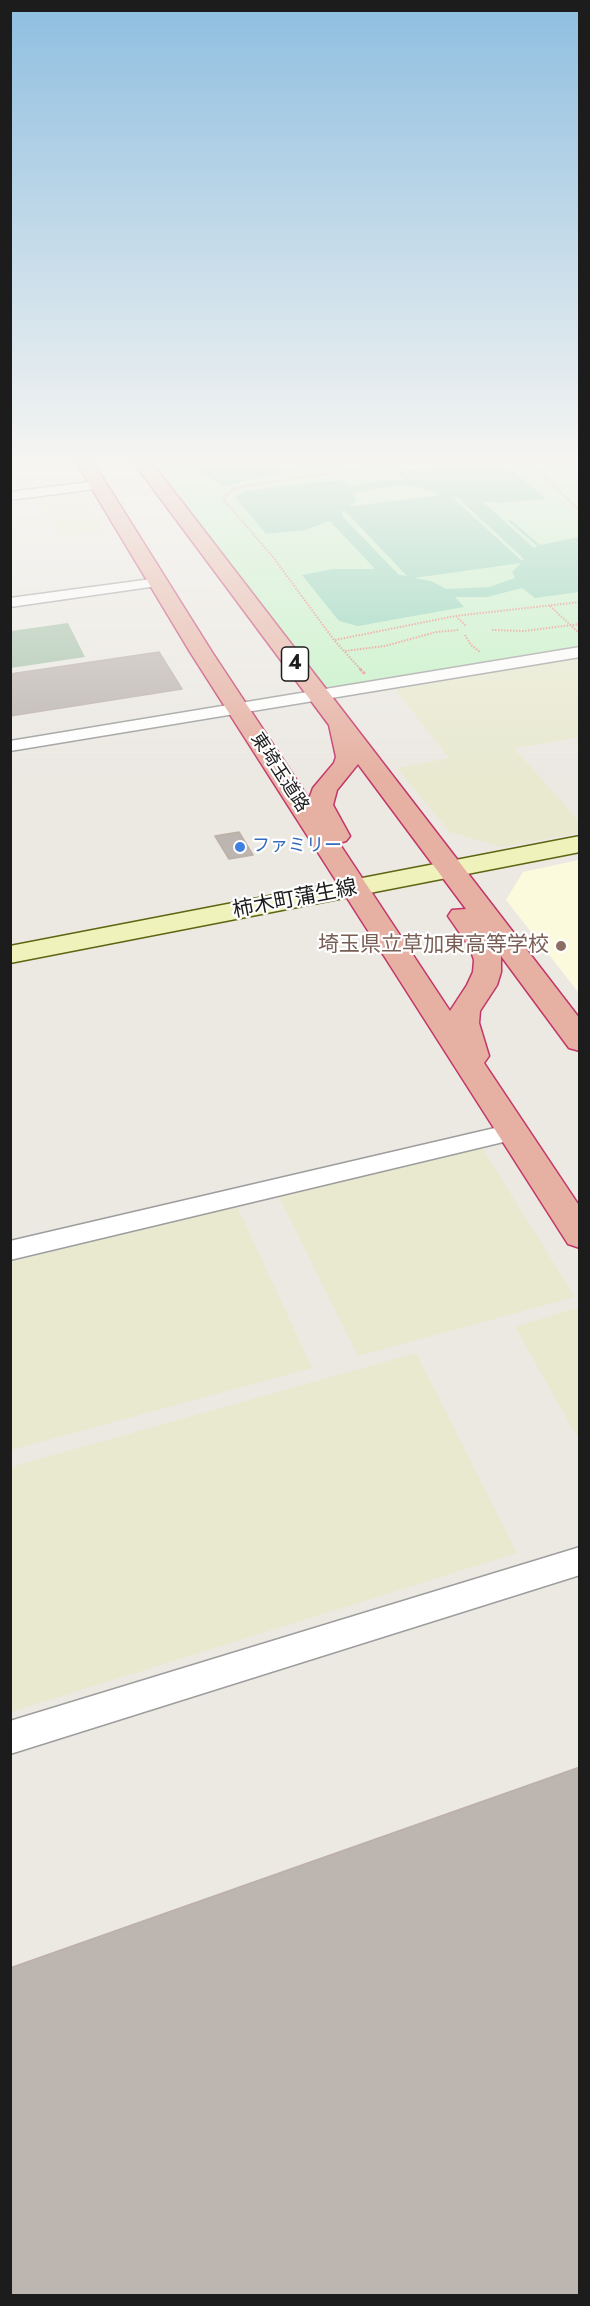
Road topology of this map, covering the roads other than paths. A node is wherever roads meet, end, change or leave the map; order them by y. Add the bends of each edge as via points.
1 (150, 567) edge
2 (222, 567) edge
3 (159, 582) junction
4 (10, 603) edge
5 (579, 652) edge
6 (318, 694) junction
7 (238, 709) junction
8 (339, 724) junction
9 (10, 746) edge
10 (579, 844) edge
11 (451, 869) junction
12 (354, 889) junction
13 (10, 955) edge
14 (579, 1041) edge
15 (485, 1086) junction
16 (512, 1132) junction
17 (579, 1234) edge
18 (10, 1251) edge
19 (579, 1561) edge
20 (10, 1738) edge

1 - 3 highway, 東埼玉道路
2 - 6 highway, 4
3 - 4 street
3 - 7 highway, 東埼玉道路
5 - 6 street
6 - 7 street
6 - 8 highway, 4
7 - 9 street
7 - 12 highway, 東埼玉道路
8 - 11 highway, 4
8 - 12 highway, 4 via 348,757 346,765 325,788 320,805 352,859 356,872
10 - 11 main road, 柿木町蒲生線
11 - 12 main road, 柿木町蒲生線
11 - 14 highway, 4
11 - 15 highway via 446,886 449,899 484,948 488,960 482,985 465,1011 464,1023
12 - 13 main road, 柿木町蒲生線
12 - 15 highway, 東埼玉道路
15 - 16 highway, 東埼玉道路
16 - 17 highway, 東埼玉道路
16 - 18 street
19 - 20 street

